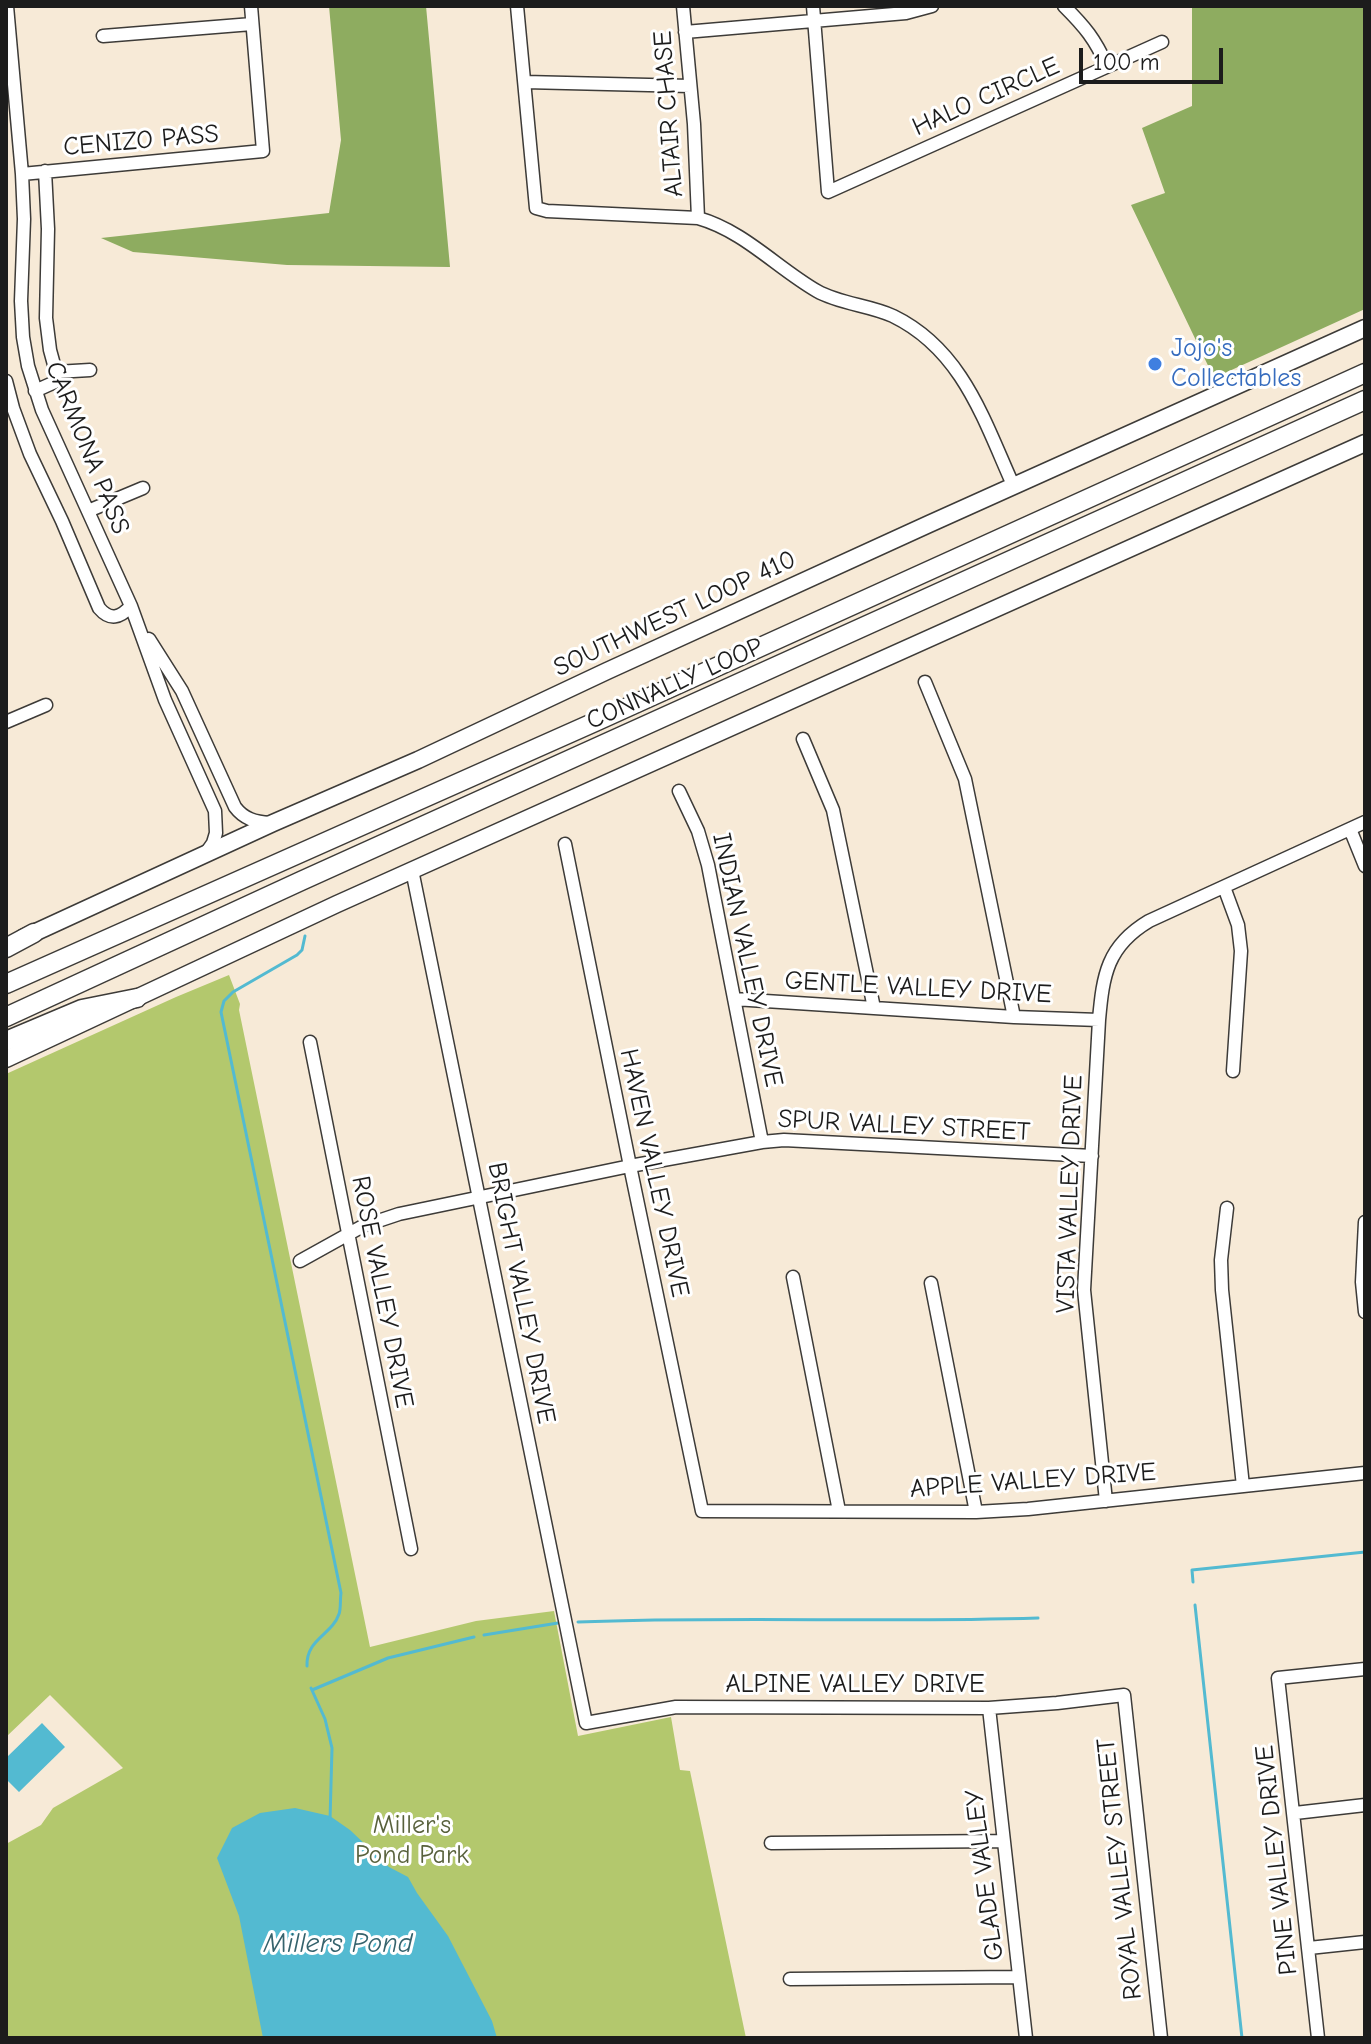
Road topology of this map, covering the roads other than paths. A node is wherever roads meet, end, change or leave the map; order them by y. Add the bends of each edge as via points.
1 (7, 6) edge
2 (251, 6) edge
3 (517, 6) edge
4 (683, 6) edge
5 (813, 6) edge
6 (932, 6) edge
7 (1064, 6) edge
8 (814, 21) junction
9 (252, 24) junction
10 (685, 32) junction
11 (103, 36) dead end
12 (1162, 42) dead end
13 (8, 45) edge
14 (1107, 66) junction
15 (525, 82) junction
16 (690, 86) junction
17 (45, 171) junction
18 (22, 174) junction
19 (698, 218) junction
20 (21, 301) junction
21 (6, 302) edge
22 (1365, 328) edge
23 (90, 370) dead end
24 (56, 372) junction
25 (1365, 373) edge
26 (6, 381) edge
27 (35, 391) junction
28 (1365, 400) edge
29 (1365, 443) edge
30 (1014, 487) junction
31 (143, 488) dead end
32 (88, 511) junction
33 (131, 606) junction
34 (925, 682) dead end
35 (46, 705) dead end
36 (6, 722) edge
37 (204, 739) junction
38 (803, 739) dead end
39 (187, 746) junction
40 (679, 791) dead end
41 (1365, 822) edge
42 (273, 823) junction
43 (1350, 829) junction
44 (565, 844) dead end
45 (205, 855) junction
46 (1365, 866) edge
47 (412, 870) junction
48 (1224, 887) junction
49 (34, 933) joint
50 (6, 946) edge
51 (6, 984) edge
52 (137, 998) junction
53 (734, 999) junction
54 (874, 1008) junction
55 (6, 1017) edge
56 (1014, 1017) junction
57 (1099, 1020) junction
58 (6, 1041) edge
59 (310, 1042) dead end
60 (6, 1059) edge
61 (1233, 1071) dead end
62 (762, 1142) junction
63 (1092, 1156) junction
64 (630, 1166) junction
65 (480, 1197) junction
66 (1227, 1208) dead end
67 (1365, 1222) edge
68 (348, 1234) junction
69 (300, 1261) dead end
70 (793, 1277) dead end
71 (931, 1283) dead end
72 (1365, 1312) edge
73 (1365, 1473) edge
74 (1243, 1486) junction
75 (1106, 1501) junction
76 (702, 1511) joint
77 (839, 1511) junction
78 (976, 1512) junction
79 (411, 1549) dead end
80 (1365, 1669) edge
81 (1124, 1695) joint
82 (989, 1708) junction
83 (586, 1723) joint
84 (1365, 1805) edge
85 (1295, 1813) junction
86 (1003, 1841) junction
87 (771, 1843) dead end
88 (1365, 1942) edge
89 (1309, 1948) junction
90 (1019, 1977) junction
91 (790, 1979) dead end
92 (1026, 2038) edge
93 (1161, 2038) edge
94 (1318, 2038) edge

1 - 13 street, CARMONA PASS
2 - 9 street
3 - 15 street
4 - 10 street, ALTAIR CHASE
5 - 8 street
6 - 8 street
7 - 14 street via 1097,43
8 - 10 street
8 - 14 street, HALO CIRCLE via 828,192
9 - 11 street
9 - 17 street, CENIZO PASS via 263,151
10 - 16 street, ALTAIR CHASE
12 - 14 street, HALO CIRCLE
13 - 18 street, CARMONA PASS
15 - 16 street
15 - 19 street via 536,208
16 - 19 street, ALTAIR CHASE
17 - 18 street, CENIZO PASS
17 - 24 street via 46,318
18 - 20 street, CARMONA PASS
19 - 30 street via 733,232 819,292 892,316 936,346 965,382
20 - 21 street
20 - 27 street, CARMONA PASS
22 - 30 main road, SOUTHWEST LOOP 410
23 - 24 street
24 - 27 street via 55,382
25 - 51 highway, CONNALLY LOOP
26 - 33 street via 30,454 99,608 114,618
27 - 32 street, CARMONA PASS
28 - 55 highway, CONNALLY LOOP
29 - 47 main road
30 - 42 main road, SOUTHWEST LOOP 410
31 - 32 street
32 - 33 street, CARMONA PASS
33 - 37 street, CARMONA PASS
33 - 39 street, CARMONA PASS
34 - 56 street via 965,779
35 - 36 street
37 - 39 street
37 - 42 street, CARMONA PASS via 241,815
38 - 54 street via 833,810
39 - 45 street, CARMONA PASS via 215,811 216,833
40 - 53 street, INDIAN VALLEY DRIVE via 708,865
41 - 43 street, VISTA VALLEY DRIVE
42 - 45 main road, SOUTHWEST LOOP 410
43 - 46 street
43 - 48 street, VISTA VALLEY DRIVE
44 - 64 street, HAVEN VALLEY DRIVE
45 - 49 main road, SOUTHWEST LOOP 410
47 - 52 main road
47 - 65 street, BRIGHT VALLEY DRIVE
48 - 57 street, VISTA VALLEY DRIVE via 1134,930 1108,965
48 - 61 street via 1241,951
49 - 50 highway
52 - 58 highway via 82,1009
52 - 60 main road
53 - 54 street, GENTLE VALLEY DRIVE
53 - 62 street, INDIAN VALLEY DRIVE
54 - 56 street, GENTLE VALLEY DRIVE
56 - 57 street, GENTLE VALLEY DRIVE
57 - 63 street, VISTA VALLEY DRIVE
59 - 68 street, ROSE VALLEY DRIVE
62 - 63 street, SPUR VALLEY STREET
62 - 64 street, SPUR VALLEY STREET
63 - 75 street, VISTA VALLEY DRIVE via 1084,1290
64 - 65 street, SPUR VALLEY STREET
64 - 76 street, HAVEN VALLEY DRIVE
65 - 68 street, SPUR VALLEY STREET via 389,1217
65 - 83 street, BRIGHT VALLEY DRIVE
66 - 74 street via 1222,1290
67 - 72 street
68 - 69 street, SPUR VALLEY STREET
68 - 79 street, ROSE VALLEY DRIVE
70 - 77 street
71 - 78 street
73 - 74 street, APPLE VALLEY DRIVE
74 - 75 street, APPLE VALLEY DRIVE
75 - 78 street, APPLE VALLEY DRIVE
76 - 77 street, APPLE VALLEY DRIVE
77 - 78 street, APPLE VALLEY DRIVE
80 - 85 street, PINE VALLEY DRIVE via 1278,1678
81 - 82 street, ALPINE VALLEY DRIVE
81 - 93 street, ROYAL VALLEY STREET
82 - 83 street, ALPINE VALLEY DRIVE via 676,1707
82 - 86 street, GLADE VALLEY
84 - 85 street
85 - 89 street, PINE VALLEY DRIVE
86 - 87 street
86 - 90 street, GLADE VALLEY
88 - 89 street
89 - 94 street, PINE VALLEY DRIVE
90 - 91 street
90 - 92 street, GLADE VALLEY

